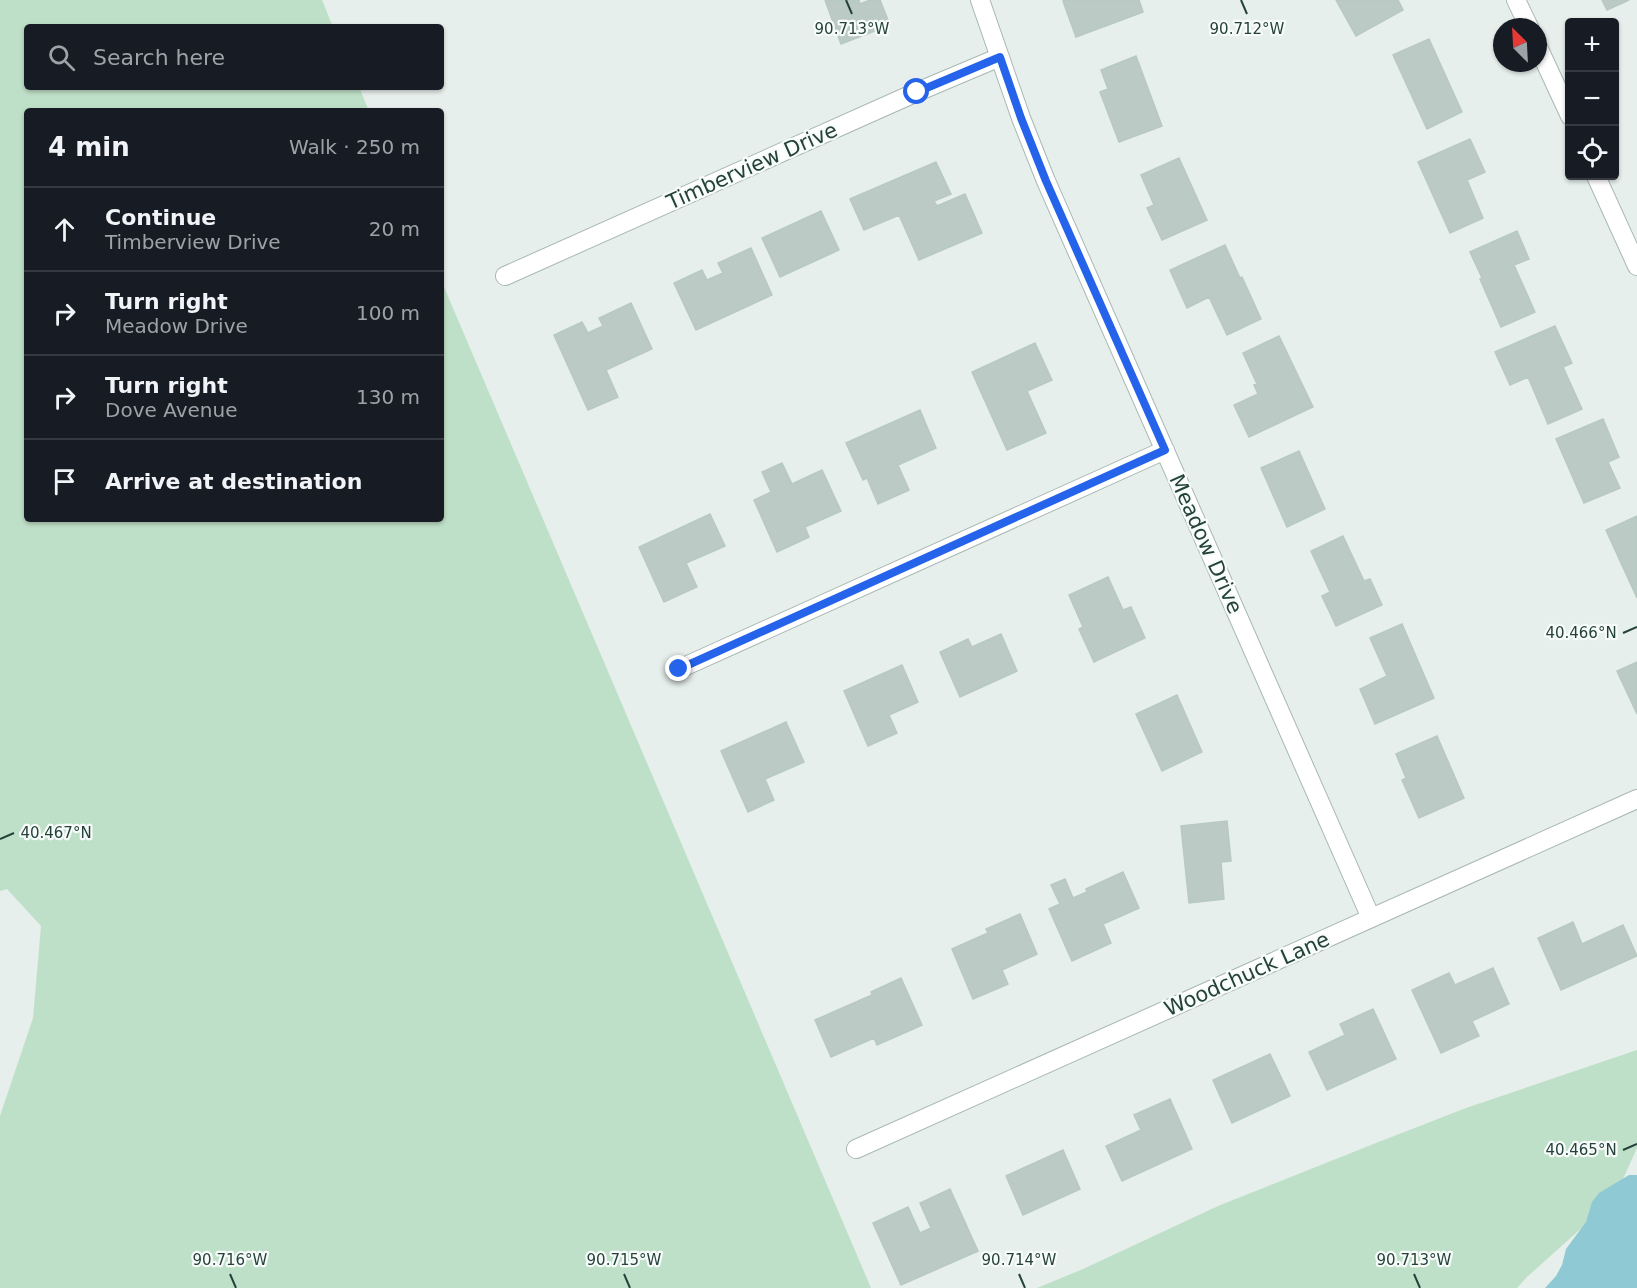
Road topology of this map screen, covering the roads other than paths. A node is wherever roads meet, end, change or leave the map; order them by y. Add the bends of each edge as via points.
1 (980, 0) edge
2 (1516, 0) edge
3 (1525, 18) edge
4 (1000, 57) junction
5 (1547, 67) edge
6 (1565, 107) edge
7 (1598, 180) edge
8 (1637, 266) edge
9 (505, 276) dead end
10 (1165, 450) junction
11 (679, 669) dead end
12 (1637, 799) edge
13 (1371, 918) junction
14 (856, 1149) dead end

1 - 4 street, Meadow Drive
2 - 3 street
4 - 9 street, Timberview Drive
4 - 10 street, Meadow Drive via 1046,181
5 - 6 street
7 - 8 street
10 - 11 street
10 - 13 street, Meadow Drive
12 - 13 street, Woodchuck Lane
13 - 14 street, Woodchuck Lane

